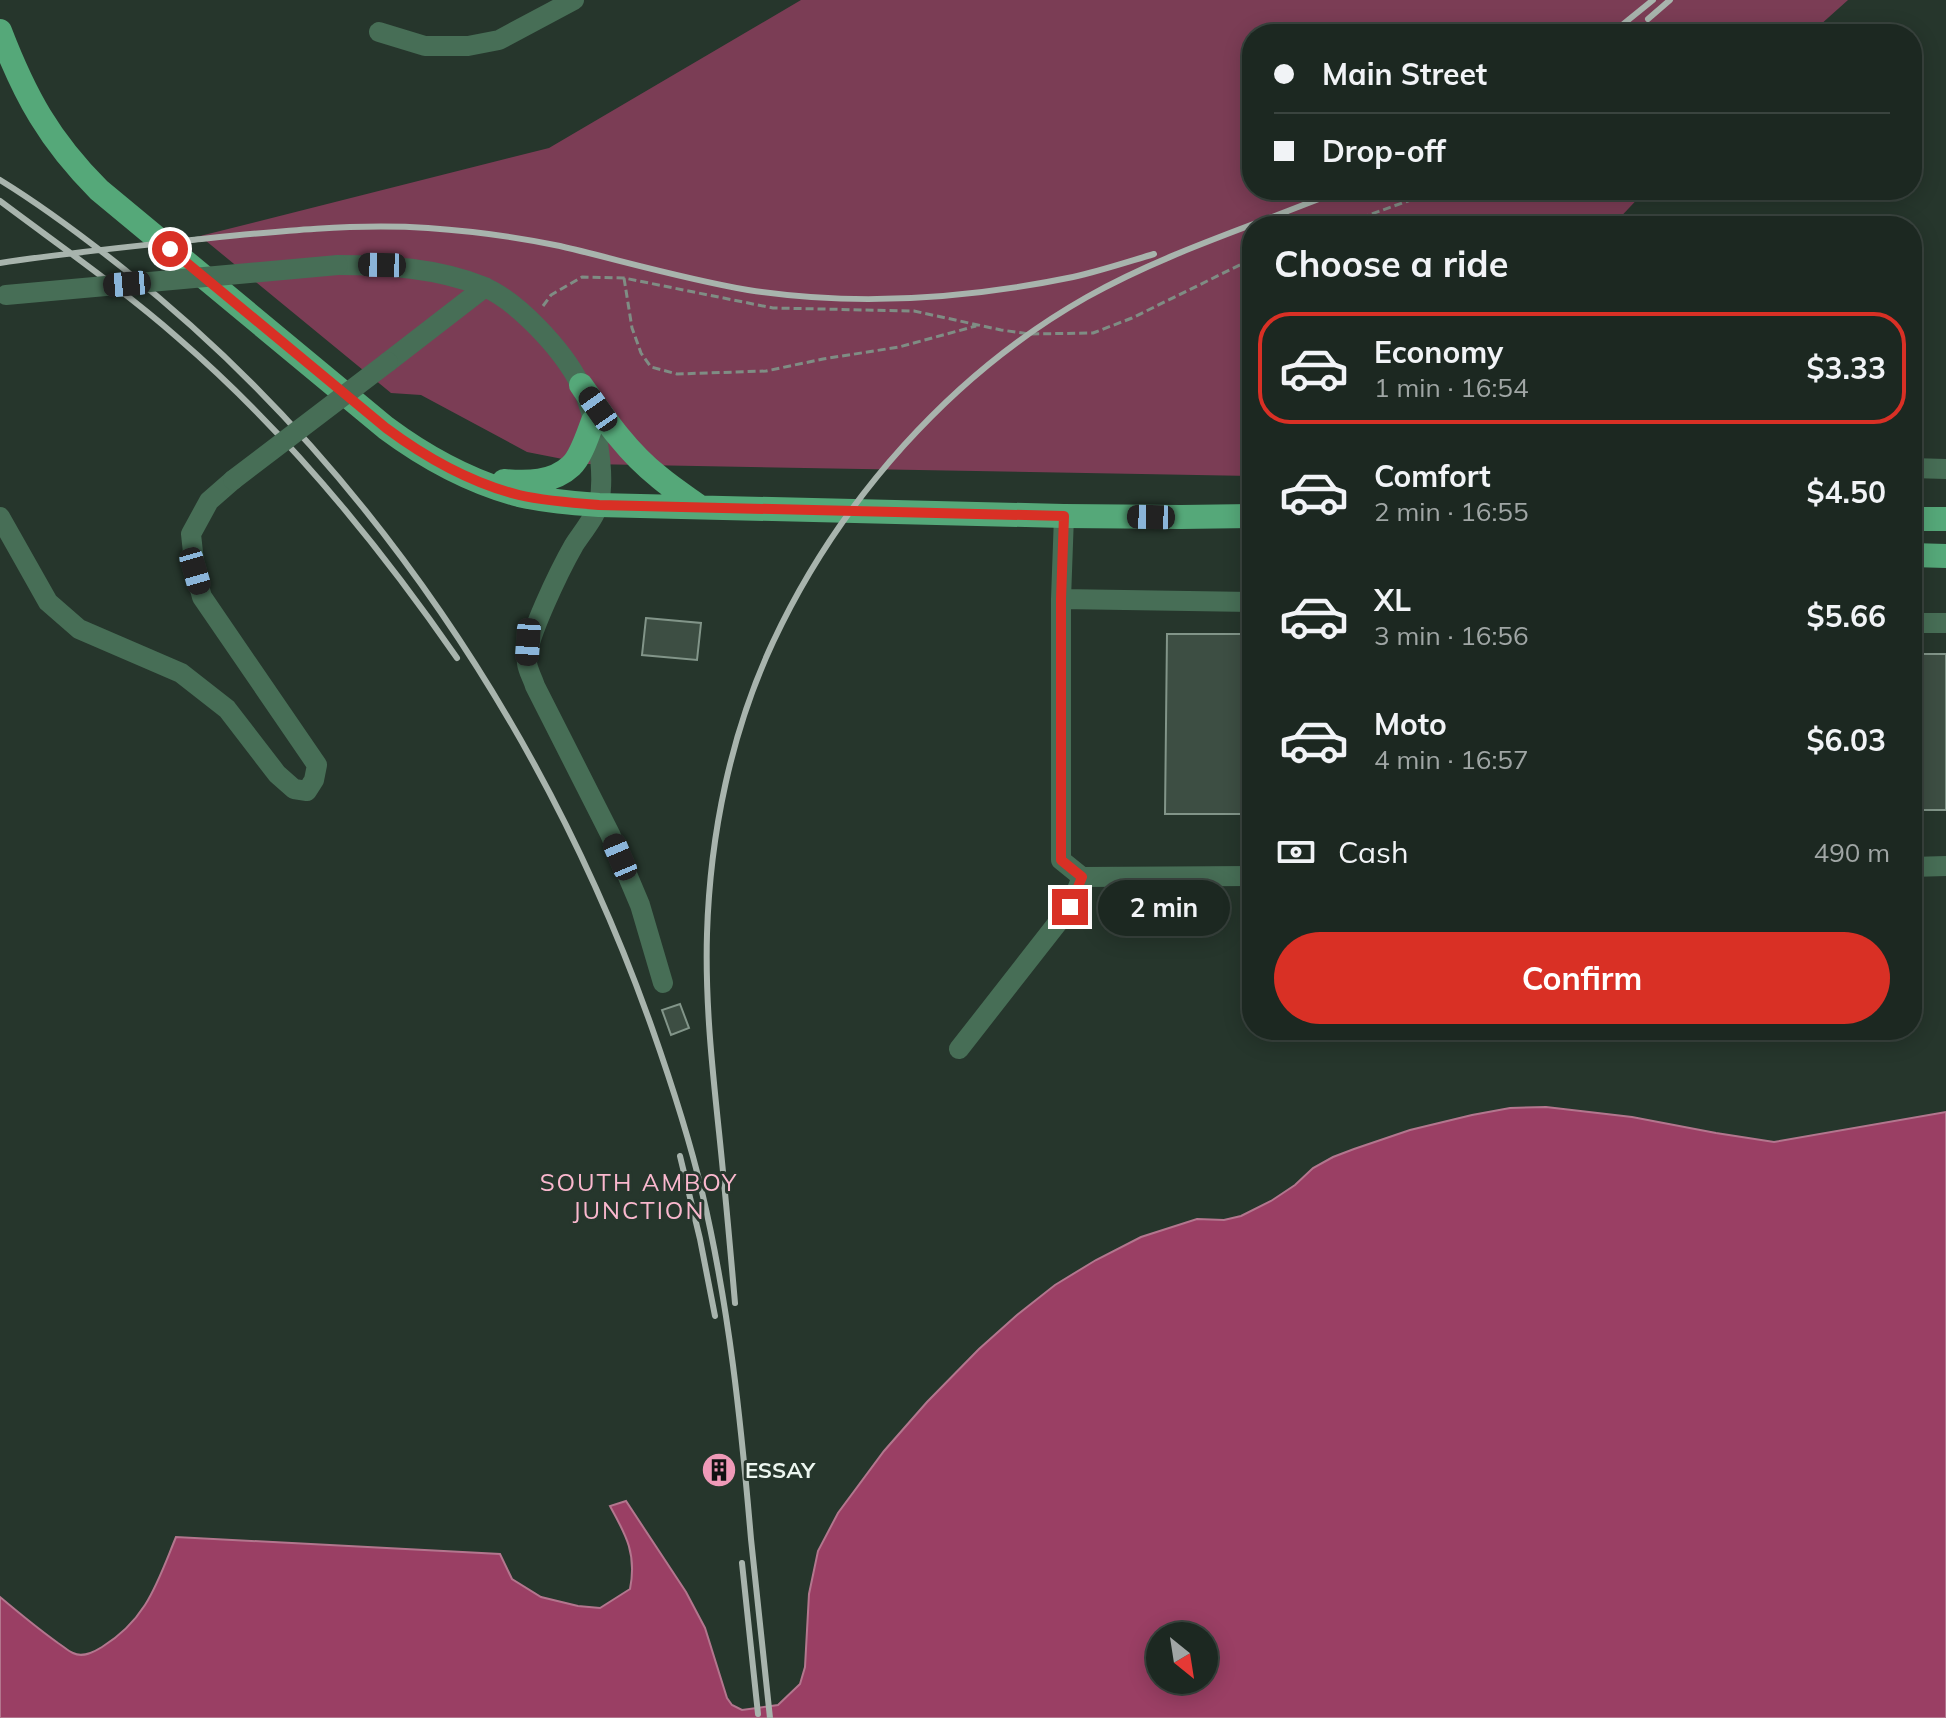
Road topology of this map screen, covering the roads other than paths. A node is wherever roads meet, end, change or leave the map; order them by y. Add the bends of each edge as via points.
1 (572, 0) edge
2 (0, 31) edge
3 (379, 32) dead end
4 (485, 287) junction
5 (3, 295) edge
6 (581, 385) junction
7 (593, 421) junction
8 (1922, 468) edge
9 (1946, 469) edge
10 (474, 479) junction
11 (599, 505) junction
12 (700, 507) junction
13 (1064, 516) junction
14 (1242, 516) edge
15 (0, 517) edge
16 (1181, 517) junction
17 (1922, 519) edge
18 (1946, 519) edge
19 (1242, 524) edge
20 (1922, 555) edge
21 (1946, 556) edge
22 (1061, 599) junction
23 (1242, 602) edge
24 (1922, 623) edge
25 (1946, 623) edge
26 (1946, 866) edge
27 (1922, 867) edge
28 (1242, 876) edge
29 (1082, 877) junction
30 (663, 983) dead end
31 (959, 1049) dead end

1 - 3 street via 499,40 468,46 425,46
2 - 10 main road via 33,106 74,165 99,190 386,428
4 - 5 street, bridge via 414,269 338,265
4 - 6 street via 549,340
4 - 15 street, bridge via 233,480 209,501 191,534 202,597 317,765 307,791 294,789 277,774 227,709 181,673 79,629 48,602
6 - 7 street
6 - 12 main road via 637,456
7 - 10 main road via 572,466 555,476 527,483
7 - 11 street
8 - 9 street
10 - 11 main road via 518,495
11 - 12 main road
11 - 30 street via 568,556 528,642 527,663 610,834 640,905
12 - 13 main road
13 - 16 main road
13 - 22 street
14 - 16 main road
16 - 19 main road
17 - 18 main road
20 - 21 main road
22 - 23 street
22 - 29 street via 1061,860
24 - 25 street
26 - 27 street
28 - 29 street
29 - 31 street via 1070,907

